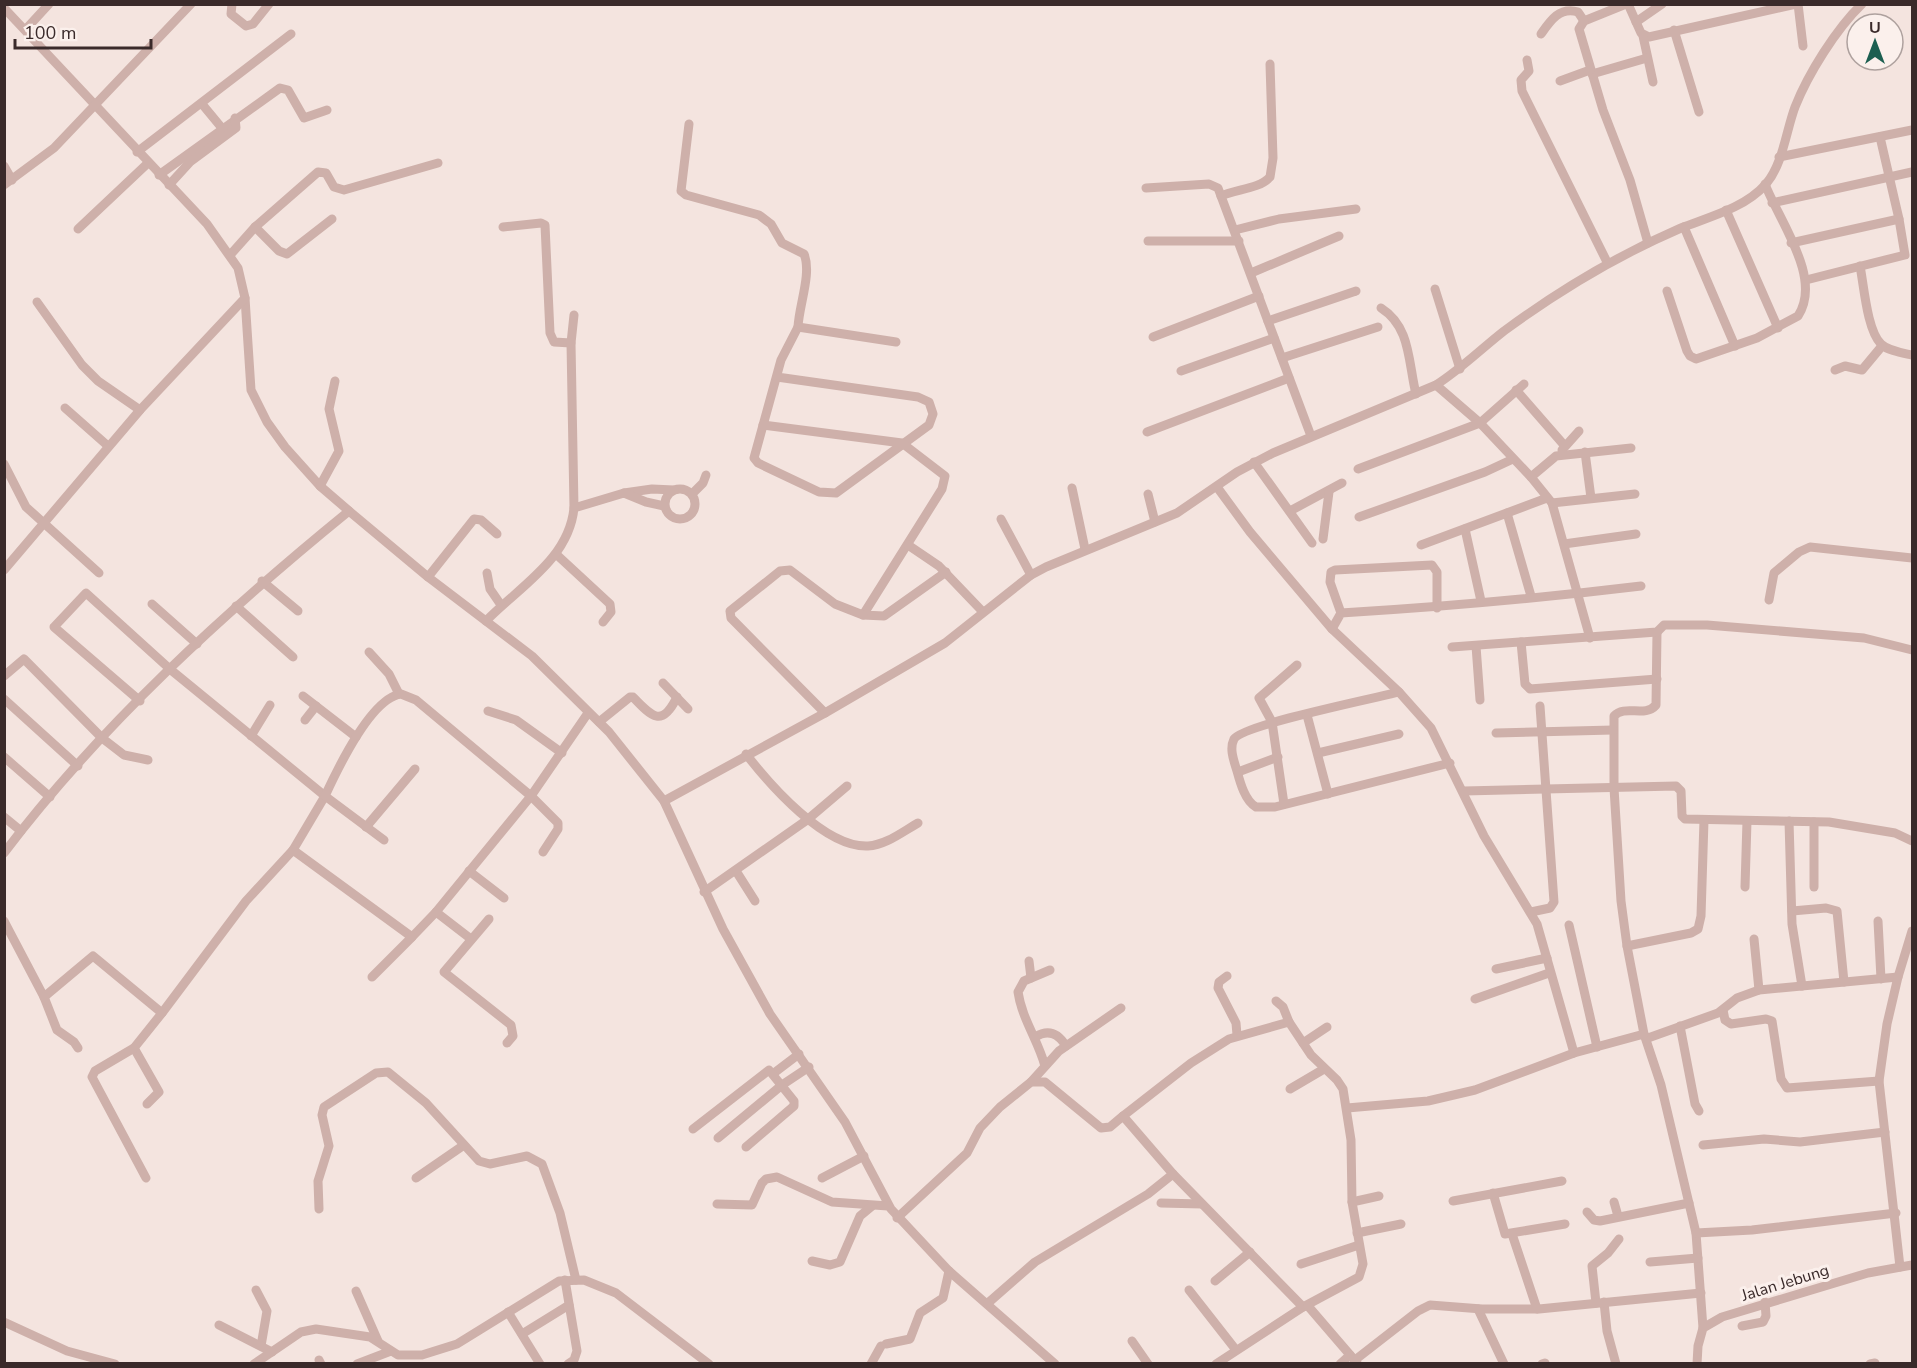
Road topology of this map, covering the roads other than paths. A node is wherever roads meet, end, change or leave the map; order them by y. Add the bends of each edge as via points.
1 (49, 4) edge
2 (191, 4) edge
3 (232, 4) edge
4 (269, 4) edge
5 (1627, 4) edge
6 (1662, 4) edge
7 (1797, 4) edge
8 (1862, 4) edge
9 (4, 9) edge
10 (1584, 21) junction
11 (1636, 22) junction
12 (26, 29) junction
13 (1674, 30) junction
14 (291, 34) dead end
15 (1541, 34) dead end
16 (1643, 36) junction
17 (1803, 46) dead end
18 (1647, 58) junction
19 (1527, 60) dead end
20 (1270, 64) dead end
21 (1591, 72) junction
22 (1560, 81) dead end
23 (1653, 82) dead end
24 (202, 104) junction
25 (94, 106) junction
26 (327, 110) dead end
27 (1699, 112) dead end
28 (689, 124) dead end
29 (1912, 130) edge
30 (224, 131) junction
31 (1880, 137) junction
32 (137, 152) junction
33 (1779, 156) junction
34 (148, 163) junction
35 (438, 163) dead end
36 (4, 166) edge
37 (1912, 172) edge
38 (159, 175) junction
39 (1889, 177) junction
40 (8, 182) edge
41 (1765, 184) junction
42 (169, 185) junction
43 (1146, 188) dead end
44 (1221, 196) junction
45 (1772, 203) junction
46 (1356, 210) dead end
47 (1726, 210) junction
48 (332, 219) dead end
49 (1899, 219) junction
50 (255, 227) junction
51 (503, 227) dead end
52 (1684, 227) junction
53 (78, 229) dead end
54 (1235, 230) junction
55 (1339, 236) dead end
56 (1148, 241) dead end
57 (1239, 241) junction
58 (1648, 243) junction
59 (1791, 243) junction
60 (231, 254) junction
61 (1606, 262) junction
62 (1860, 266) junction
63 (1251, 273) junction
64 (1806, 280) junction
65 (1435, 289) dead end
66 (1356, 291) dead end
67 (1667, 291) dead end
68 (1259, 296) junction
69 (245, 298) junction
70 (37, 302) dead end
71 (1381, 308) dead end
72 (574, 315) dead end
73 (1268, 321) junction
74 (798, 327) junction
75 (1378, 327) dead end
76 (1778, 328) junction
77 (1153, 337) dead end
78 (1274, 338) junction
79 (896, 342) dead end
80 (571, 344) junction
81 (1735, 346) junction
82 (1882, 346) junction
83 (1912, 355) edge
84 (1282, 358) junction
85 (1460, 369) junction
86 (1835, 370) dead end
87 (1181, 371) dead end
88 (777, 376) junction
89 (1289, 378) junction
90 (335, 381) dead end
91 (1524, 384) dead end
92 (1436, 385) junction
93 (1516, 390) junction
94 (1416, 394) junction
95 (65, 408) dead end
96 (140, 410) junction
97 (1480, 423) junction
98 (763, 424) junction
99 (1580, 431) dead end
100 (1147, 432) dead end
101 (1311, 436) junction
102 (902, 443) junction
103 (108, 446) junction
104 (1631, 448) dead end
105 (1562, 450) junction
106 (1585, 452) junction
107 (1513, 459) junction
108 (1254, 462) junction
109 (4, 464) edge
110 (1358, 469) dead end
111 (706, 475) dead end
112 (1532, 477) junction
113 (1342, 483) dead end
114 (320, 486) junction
115 (1217, 487) junction
116 (1072, 488) dead end
117 (674, 490) junction
118 (1329, 492) junction
119 (624, 493) junction
120 (692, 494) junction
121 (1148, 494) dead end
122 (1635, 494) dead end
123 (1591, 498) junction
124 (1550, 501) junction
125 (664, 506) junction
126 (574, 508) junction
127 (349, 511) junction
128 (1290, 511) junction
129 (1507, 513) junction
130 (1359, 517) dead end
131 (1001, 519) dead end
132 (1155, 522) junction
133 (43, 525) junction
134 (1465, 529) junction
135 (497, 534) dead end
136 (1636, 534) dead end
137 (1323, 539) dead end
138 (1312, 543) dead end
139 (1564, 544) junction
140 (908, 545) junction
141 (1421, 545) dead end
142 (1085, 549) junction
143 (556, 555) junction
144 (1912, 558) edge
145 (4, 570) edge
146 (946, 572) junction
147 (99, 573) dead end
148 (487, 573) dead end
149 (1031, 575) junction
150 (428, 577) junction
151 (262, 582) junction
152 (1641, 586) dead end
153 (1579, 593) junction
154 (1531, 596) junction
155 (1769, 600) dead end
156 (1481, 601) junction
157 (152, 604) dead end
158 (501, 605) junction
159 (236, 606) junction
160 (1437, 608) junction
161 (298, 610) dead end
162 (983, 612) junction
163 (1341, 613) junction
164 (863, 615) junction
165 (486, 621) junction
166 (603, 622) dead end
167 (1332, 629) junction
168 (1657, 632) junction
169 (1590, 638) junction
170 (1521, 642) junction
171 (197, 644) junction
172 (1476, 646) junction
173 (1452, 648) dead end
174 (1912, 650) edge
175 (369, 652) dead end
176 (293, 657) dead end
177 (1297, 665) dead end
178 (171, 670) junction
179 (4, 676) edge
180 (1657, 678) junction
181 (663, 683) dead end
182 (1399, 692) junction
183 (399, 694) junction
184 (303, 696) dead end
185 (677, 697) junction
186 (4, 699) edge
187 (1480, 700) dead end
188 (140, 701) junction
189 (270, 705) dead end
190 (316, 706) junction
191 (1540, 706) dead end
192 (688, 709) dead end
193 (488, 711) dead end
194 (588, 712) junction
195 (825, 713) junction
196 (1307, 715) junction
197 (305, 720) dead end
198 (598, 722) junction
199 (1272, 722) junction
200 (1613, 730) junction
201 (1542, 731) junction
202 (1496, 733) dead end
203 (1399, 734) dead end
204 (251, 736) junction
205 (356, 737) junction
206 (102, 738) junction
207 (562, 753) junction
208 (1318, 753) junction
209 (746, 754) junction
210 (4, 757) edge
211 (1278, 757) junction
212 (148, 760) dead end
213 (1450, 763) junction
214 (78, 766) junction
215 (415, 769) dead end
216 (1238, 772) junction
217 (847, 786) dead end
218 (1545, 788) junction
219 (1614, 788) junction
220 (1464, 791) junction
221 (1328, 794) junction
222 (325, 796) junction
223 (531, 796) junction
224 (50, 797) junction
225 (664, 801) junction
226 (1284, 804) junction
227 (4, 817) edge
228 (807, 820) junction
229 (1704, 820) junction
230 (1747, 821) junction
231 (1789, 821) junction
232 (1814, 822) junction
233 (918, 823) dead end
234 (366, 826) junction
235 (21, 831) junction
236 (384, 840) dead end
237 (1912, 841) edge
238 (293, 850) junction
239 (543, 852) dead end
240 (4, 853) edge
241 (469, 871) junction
242 (736, 871) junction
243 (1745, 887) dead end
244 (1814, 887) dead end
245 (704, 892) junction
246 (504, 898) dead end
247 (755, 901) dead end
248 (1792, 911) junction
249 (436, 912) junction
250 (1531, 912) junction
251 (489, 919) dead end
252 (4, 921) edge
253 (1878, 921) dead end
254 (1569, 925) dead end
255 (1912, 930) edge
256 (412, 937) junction
257 (471, 939) junction
258 (1754, 939) dead end
259 (1627, 946) junction
260 (1909, 952) edge
261 (1547, 958) junction
262 (1029, 961) dead end
263 (1496, 969) dead end
264 (1050, 970) dead end
265 (1549, 974) junction
266 (1227, 976) dead end
267 (372, 977) dead end
268 (1898, 977) junction
269 (1031, 978) junction
270 (1881, 979) junction
271 (1844, 982) junction
272 (1802, 986) junction
273 (1759, 990) junction
274 (44, 997) junction
275 (1475, 999) dead end
276 (1276, 1001) dead end
277 (1121, 1008) dead end
278 (1723, 1010) junction
279 (162, 1013) junction
280 (1289, 1022) junction
281 (1680, 1026) junction
282 (1327, 1027) dead end
283 (1237, 1035) junction
284 (1646, 1036) junction
285 (1035, 1037) junction
286 (507, 1043) dead end
287 (1303, 1043) junction
288 (1066, 1046) junction
289 (1596, 1047) junction
290 (78, 1048) dead end
291 (134, 1048) junction
292 (1574, 1053) junction
293 (799, 1054) junction
294 (1045, 1066) junction
295 (809, 1067) junction
296 (1324, 1069) junction
297 (774, 1073) junction
298 (1879, 1081) junction
299 (1031, 1082) junction
300 (782, 1085) junction
301 (1290, 1089) dead end
302 (147, 1104) dead end
303 (1347, 1108) junction
304 (1699, 1111) dead end
305 (1123, 1116) junction
306 (693, 1129) dead end
307 (1885, 1132) junction
308 (718, 1138) dead end
309 (1703, 1144) dead end
310 (464, 1145) junction
311 (746, 1147) dead end
312 (864, 1156) junction
313 (1173, 1174) junction
314 (146, 1178) dead end
315 (416, 1178) dead end
316 (822, 1178) dead end
317 (1562, 1180) dead end
318 (1493, 1193) junction
319 (1379, 1196) dead end
320 (1453, 1201) dead end
321 (1614, 1202) dead end
322 (1161, 1203) dead end
323 (1352, 1203) junction
324 (1689, 1203) junction
325 (717, 1204) dead end
326 (1202, 1204) junction
327 (872, 1206) junction
328 (888, 1206) junction
329 (319, 1209) dead end
330 (1587, 1212) dead end
331 (1896, 1213) junction
332 (1618, 1216) junction
333 (897, 1218) junction
334 (1401, 1224) dead end
335 (1565, 1224) dead end
336 (1357, 1233) junction
337 (1696, 1233) junction
338 (1512, 1234) junction
339 (1619, 1239) dead end
340 (1359, 1245) junction
341 (1250, 1252) junction
342 (1698, 1258) junction
343 (812, 1261) dead end
344 (1650, 1262) dead end
345 (1301, 1264) dead end
346 (1912, 1265) edge
347 (1900, 1267) junction
348 (949, 1271) junction
349 (565, 1280) junction
350 (576, 1280) junction
351 (1215, 1281) dead end
352 (256, 1290) dead end
353 (1189, 1290) dead end
354 (356, 1291) dead end
355 (1701, 1293) junction
356 (1600, 1302) junction
357 (1765, 1302) junction
358 (988, 1303) junction
359 (569, 1305) junction
360 (1305, 1306) junction
361 (1478, 1309) junction
362 (1537, 1309) junction
363 (508, 1312) junction
364 (4, 1322) edge
365 (219, 1325) dead end
366 (1742, 1326) dead end
367 (1703, 1328) junction
368 (522, 1334) junction
369 (378, 1341) junction
370 (1132, 1341) dead end
371 (261, 1346) junction
372 (1236, 1350) junction
373 (272, 1352) junction
374 (396, 1357) edge
375 (1354, 1359) edge
376 (1875, 1363) edge
377 (115, 1364) edge
378 (254, 1364) edge
379 (357, 1364) edge
380 (540, 1364) edge
381 (568, 1364) edge
382 (709, 1364) edge
383 (871, 1364) edge
384 (1055, 1364) edge
385 (1148, 1364) edge
386 (1216, 1364) edge
387 (1340, 1364) edge
388 (1504, 1364) edge
389 (1616, 1364) edge
390 (1697, 1364) edge
391 (1870, 1364) edge

1 - 12 street
2 - 25 street
3 - 4 street via 231,14 246,26 253,24
5 - 10 street
5 - 11 street
6 - 11 street
7 - 13 street
7 - 17 street
8 - 33 street via 1817,65 1796,106
9 - 12 street
10 - 15 street via 1578,12 1564,11
10 - 21 street via 1579,29
11 - 16 street
12 - 25 street
13 - 16 street
13 - 27 street
14 - 24 street
16 - 18 street
18 - 21 street
18 - 23 street
19 - 61 street via 1529,71 1521,80 1522,91
20 - 44 street via 1270,177 1262,184
21 - 22 street
21 - 58 street
24 - 30 street
24 - 32 street
25 - 32 street
25 - 40 street via 54,148
26 - 30 street via 304,118 288,90 282,87 235,118 236,128
28 - 74 street via 681,191 759,215 771,224 782,243 804,254 806,278
29 - 31 street
30 - 38 street
30 - 42 street
31 - 33 street
31 - 39 street
32 - 34 street
33 - 41 street
34 - 38 street
34 - 53 street
35 - 50 street via 344,190 336,189 326,173 318,172
36 - 40 street
37 - 39 street
38 - 42 street
39 - 45 street
39 - 49 street
41 - 45 street
41 - 47 street
42 - 60 street
43 - 44 street via 1214,184
44 - 54 street
45 - 59 street
46 - 54 street via 1279,219
47 - 52 street
47 - 76 street
48 - 50 street via 287,254
49 - 59 street
49 - 62 street via 1905,255
50 - 60 street
51 - 80 street via 545,225 550,333 554,342
52 - 58 street
52 - 81 street
54 - 57 street
55 - 63 street
56 - 57 street
57 - 63 street
58 - 61 street
59 - 64 street
60 - 69 street
61 - 85 street via 1506,330
62 - 64 street
62 - 82 street via 1870,322
63 - 68 street
64 - 76 street via 1801,311 1793,321
65 - 85 street
66 - 73 street
67 - 81 street via 1690,356 1700,359
68 - 73 street
68 - 77 street
69 - 96 street
69 - 114 street via 249,374 255,401 285,447
70 - 96 street via 82,365
71 - 94 street via 1396,319 1406,337
72 - 80 street
73 - 78 street
74 - 79 street
74 - 88 street
75 - 84 street
76 - 81 street
78 - 84 street
78 - 87 street
80 - 126 street
82 - 83 street
82 - 86 street via 1862,370 1847,366
84 - 89 street
85 - 92 street
88 - 98 street
88 - 102 street via 925,398 932,421
89 - 100 street
89 - 101 street
90 - 114 street via 329,409 339,451
91 - 93 street
92 - 94 street
92 - 97 street
93 - 97 street
93 - 105 street
94 - 101 street
95 - 103 street
96 - 103 street
97 - 107 street
97 - 110 street
98 - 102 street
98 - 102 street via 754,455 756,462 825,494 841,490
99 - 105 street
101 - 108 street
102 - 140 street via 938,469 946,480
103 - 133 street
104 - 106 street
105 - 106 street
105 - 112 street
106 - 123 street
107 - 112 street
107 - 130 street
108 - 115 street
108 - 128 street
109 - 133 street via 21,500
111 - 120 street via 704,483
112 - 124 street
113 - 118 street
114 - 127 street
115 - 132 street via 1191,506
115 - 167 street
116 - 142 street
117 - 119 street
117 - 120 street via 684,489
117 - 125 street
118 - 128 street
118 - 137 street
119 - 125 street
119 - 126 street
120 - 125 street via 693,513 686,519 676,520
121 - 132 street
122 - 123 street
123 - 124 street
124 - 129 street
124 - 139 street
126 - 143 street via 569,534
127 - 150 street
127 - 151 street
128 - 138 street
129 - 134 street
129 - 154 street
131 - 149 street
132 - 142 street
133 - 145 street
133 - 147 street
134 - 141 street
134 - 156 street
135 - 150 street via 474,519
136 - 139 street
139 - 153 street
140 - 146 street
140 - 164 street
142 - 149 street
143 - 158 street
143 - 166 street via 610,604 611,612
144 - 155 street via 1805,549 1774,573
146 - 162 street
146 - 164 street via 884,616
148 - 158 street via 490,589
149 - 162 street
150 - 165 street
151 - 159 street
151 - 161 street
152 - 153 street
153 - 154 street
153 - 169 street
154 - 156 street
156 - 160 street
157 - 171 street
158 - 165 street
159 - 171 street
159 - 176 street
160 - 163 street
160 - 163 street via 1437,572 1432,566 1335,570 1330,582
162 - 195 street via 945,643
163 - 167 street
164 - 195 street via 835,604 790,570 780,571 730,611 731,618
165 - 194 street via 532,656
167 - 182 street
168 - 169 street
168 - 174 street via 1664,625 1707,625 1864,638
168 - 180 street
169 - 170 street
170 - 172 street
170 - 180 street via 1525,684 1530,689
171 - 178 street
172 - 173 street
172 - 187 street
175 - 183 street via 389,674
177 - 199 street via 1259,698
178 - 188 street
178 - 188 street via 86,593 54,627
178 - 204 street
179 - 206 street via 24,659
180 - 200 street via 1654,708 1618,712
181 - 185 street
182 - 196 street
182 - 213 street via 1431,728
183 - 205 street via 391,697
183 - 223 street via 416,700
184 - 190 street
185 - 192 street
185 - 198 street via 666,713 656,718 630,697
186 - 214 street
188 - 206 street
189 - 204 street
190 - 197 street
190 - 205 street
191 - 201 street
193 - 207 street via 516,720
194 - 198 street
194 - 207 street
195 - 209 street
196 - 199 street
196 - 208 street
198 - 225 street
199 - 211 street
199 - 216 street via 1236,736 1232,751
200 - 201 street
200 - 219 street
201 - 202 street
201 - 218 street
203 - 208 street
204 - 222 street
205 - 222 street
206 - 212 street via 124,755
206 - 214 street
207 - 223 street
208 - 221 street
209 - 225 street
209 - 228 street
210 - 224 street
211 - 216 street
211 - 226 street
213 - 220 street
213 - 221 street
214 - 224 street
215 - 234 street
216 - 226 street via 1252,804 1265,808
217 - 228 street
218 - 219 street
218 - 220 street
218 - 250 street via 1554,902 1550,908
219 - 229 street via 1678,786 1682,791 1683,818
219 - 259 street
220 - 250 street via 1484,836
221 - 226 street
222 - 234 street
222 - 238 street
223 - 239 street via 559,825
223 - 241 street
224 - 235 street
225 - 245 street
227 - 235 street
228 - 233 street via 843,840 868,846 881,844
228 - 242 street
229 - 230 street
229 - 259 street via 1698,929
230 - 231 street
230 - 243 street
231 - 232 street
231 - 248 street
232 - 237 street via 1880,830
232 - 244 street
234 - 236 street
235 - 240 street
238 - 256 street
238 - 279 street via 246,901
241 - 246 street
241 - 249 street
242 - 245 street
242 - 247 street
245 - 293 street via 770,1014
248 - 271 street via 1837,911
248 - 272 street
249 - 256 street
249 - 257 street
250 - 261 street
251 - 257 street
252 - 274 street
253 - 270 street
254 - 289 street
255 - 260 street
256 - 267 street
257 - 286 street via 445,968 444,975 511,1025 513,1036
258 - 273 street
259 - 284 street
260 - 268 street
261 - 263 street
261 - 265 street
262 - 269 street
264 - 269 street
265 - 275 street
265 - 292 street
266 - 283 street via 1218,988 1236,1023
268 - 270 street
268 - 298 street
269 - 285 street via 1020,985 1018,992 1025,1021
270 - 271 street
271 - 272 street
272 - 273 street
273 - 278 street via 1737,998
274 - 279 street via 93,956
274 - 290 street via 57,1030
276 - 280 street
277 - 288 street
278 - 281 street
278 - 298 street via 1725,1020 1731,1024 1772,1021 1781,1079 1787,1088
279 - 291 street
280 - 283 street
280 - 287 street
281 - 284 street
281 - 304 street
282 - 287 street
283 - 305 street via 1191,1063
284 - 289 street
284 - 324 street
285 - 288 street via 1056,1034
285 - 294 street
287 - 296 street
288 - 294 street
289 - 292 street
291 - 302 street via 159,1092
291 - 314 street via 94,1071 92,1077
292 - 303 street via 1467,1093 1428,1101
293 - 295 street
293 - 297 street
294 - 299 street
295 - 300 street
295 - 312 street
296 - 301 street
296 - 303 street via 1337,1080
297 - 300 street
297 - 306 street via 765,1071
298 - 307 street
299 - 305 street via 1051,1084 1101,1128 1110,1127
299 - 333 street via 1000,1107 980,1128 967,1153
300 - 308 street
300 - 311 street via 794,1106
303 - 323 street
305 - 313 street
307 - 309 street via 1800,1142 1764,1139
307 - 331 street
310 - 315 street
310 - 329 street via 394,1076 376,1073 324,1107 322,1115 329,1146 318,1181
310 - 350 street via 484,1163 527,1156 542,1164 561,1213
312 - 316 street
312 - 328 street
313 - 326 street
313 - 358 street via 1148,1194 1035,1262
317 - 318 street
318 - 320 street
318 - 338 street via 1502,1231
319 - 323 street
321 - 332 street
322 - 326 street
323 - 336 street
324 - 332 street
324 - 337 street
325 - 327 street via 752,1205 762,1183 777,1177 832,1203
326 - 341 street
327 - 328 street
327 - 343 street via 860,1216 840,1262 830,1265
328 - 333 street
330 - 332 street via 1597,1221
331 - 337 street
331 - 347 street
333 - 348 street
334 - 336 street
335 - 338 street
336 - 340 street
337 - 342 street
338 - 362 street
339 - 356 street via 1592,1266
340 - 345 street
340 - 360 street via 1363,1264 1359,1277
341 - 351 street
341 - 360 street
342 - 344 street
342 - 355 street
346 - 347 street, Jalan Jebung
347 - 357 street, Jalan Jebung
348 - 358 street
348 - 383 street via 943,1298 920,1313 910,1340 884,1345
349 - 350 street
349 - 359 street
349 - 363 street via 549,1285
350 - 382 street via 616,1293
352 - 371 street via 267,1311
353 - 372 street
354 - 369 street
355 - 356 street
355 - 367 street
356 - 362 street
356 - 389 street
357 - 366 street via 1763,1322
357 - 367 street, Jalan Jebung
358 - 384 street
359 - 368 street
359 - 381 street via 577,1351
360 - 372 street
360 - 375 street
361 - 362 street
361 - 375 street via 1424,1307
361 - 388 street
363 - 368 street
363 - 374 street via 443,1350
364 - 377 street via 67,1351
365 - 371 street
367 - 390 street
368 - 380 street
369 - 373 street via 316,1329 302,1332
369 - 374 street
370 - 385 street
371 - 373 street
372 - 386 street
373 - 378 street
374 - 379 street
375 - 387 street
376 - 391 street

